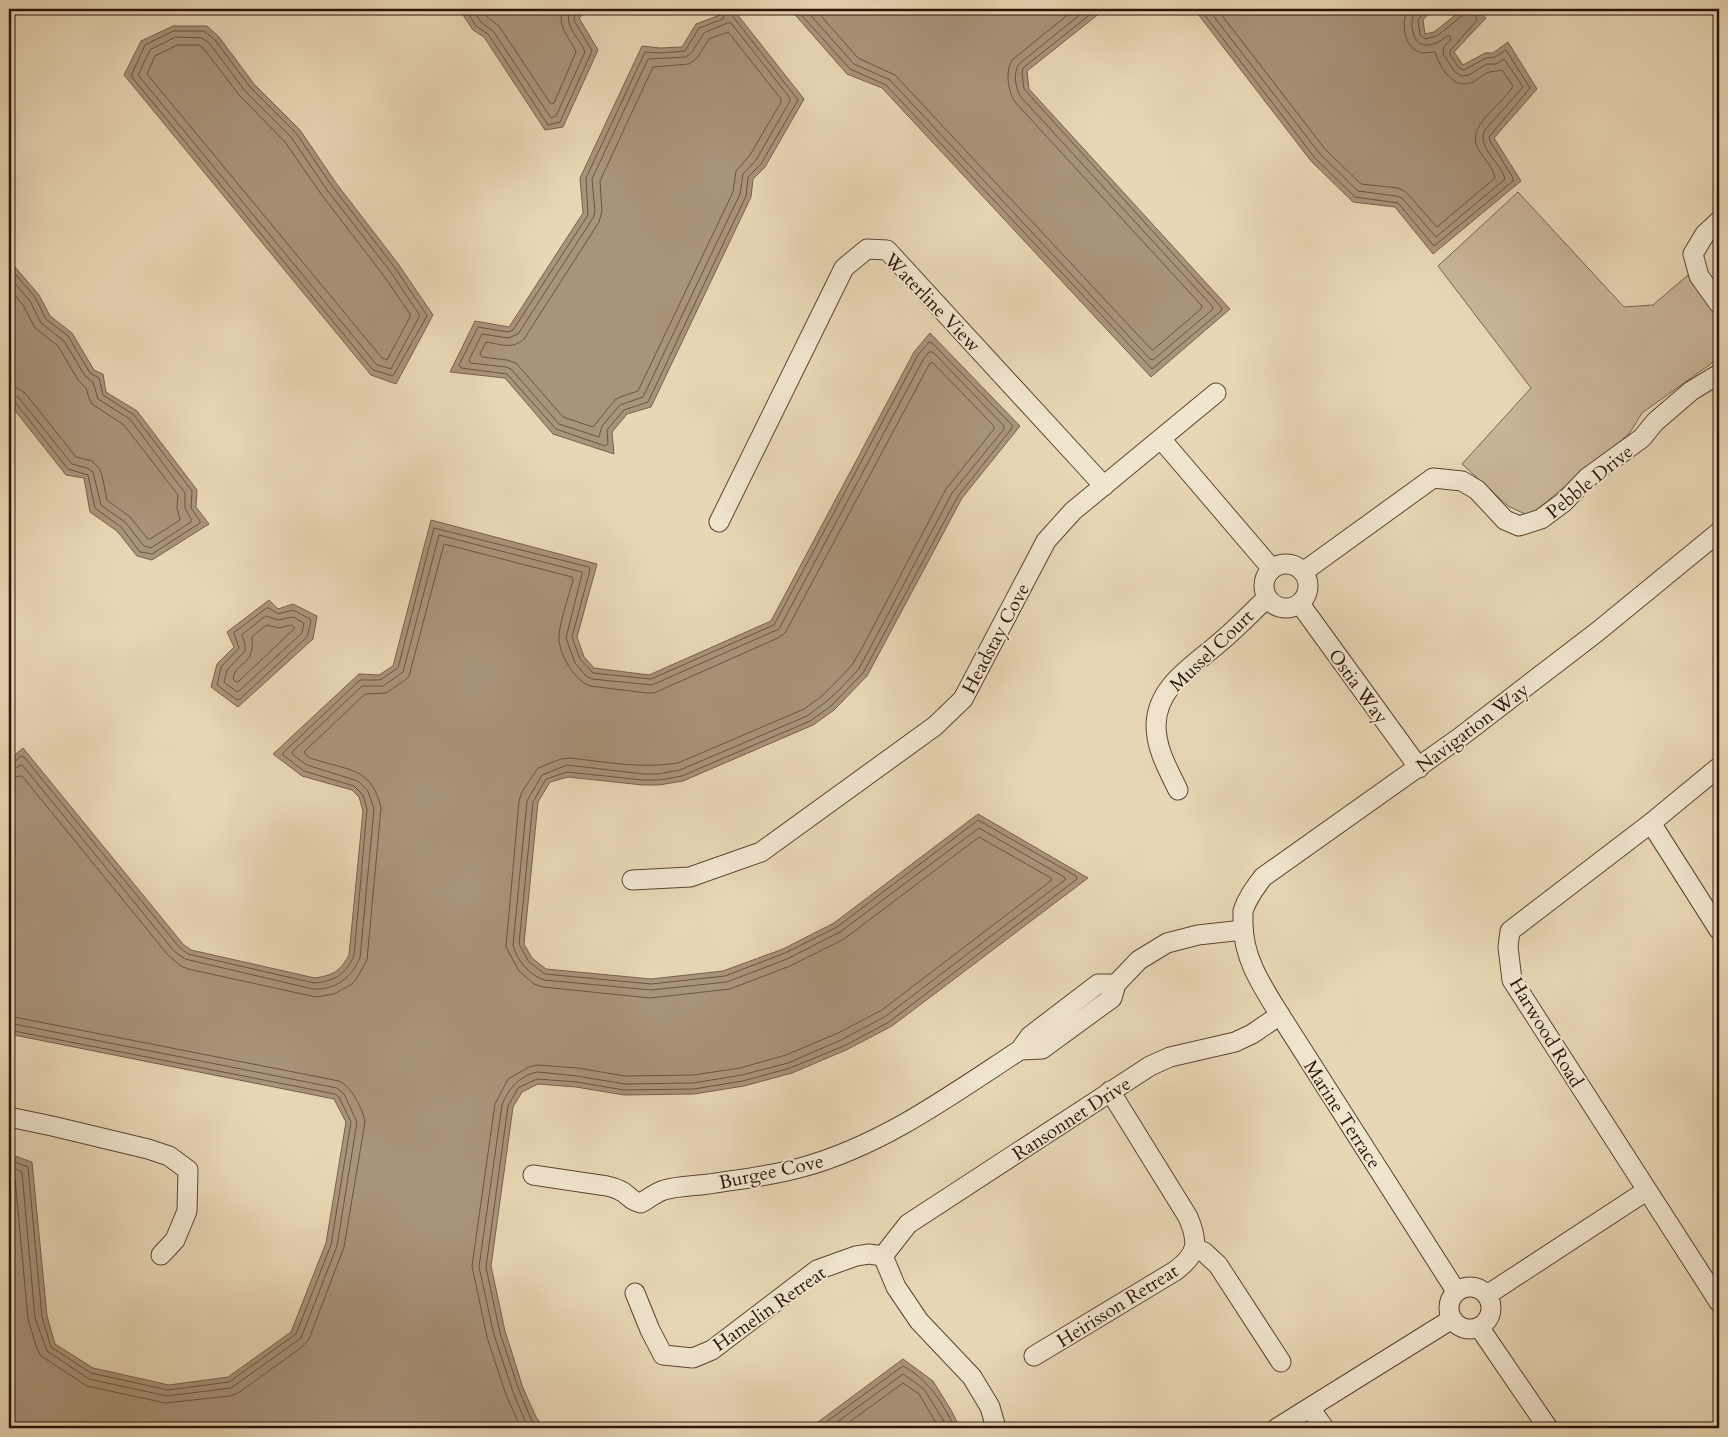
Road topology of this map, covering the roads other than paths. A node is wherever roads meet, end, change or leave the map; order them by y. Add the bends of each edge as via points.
1 (1719, 221) edge
2 (1719, 304) edge
3 (1719, 374) edge
4 (1216, 392) dead end
5 (1161, 439) junction
6 (1104, 486) junction
7 (720, 522) dead end
8 (1719, 532) edge
9 (1272, 569) junction
10 (1303, 572) junction
11 (1266, 598) junction
12 (1300, 604) junction
13 (1719, 767) edge
14 (1419, 768) junction
15 (1178, 790) dead end
16 (1651, 823) junction
17 (632, 880) dead end
18 (1243, 930) junction
19 (1719, 930) edge
20 (1280, 1016) junction
21 (1110, 1091) junction
22 (9, 1117) edge
23 (533, 1175) dead end
24 (1646, 1190) junction
25 (1195, 1248) junction
26 (161, 1255) dead end
27 (883, 1256) junction
28 (1456, 1291) junction
29 (635, 1292) dead end
30 (1488, 1296) junction
31 (1719, 1302) edge
32 (1452, 1320) junction
33 (1479, 1327) junction
34 (1034, 1356) dead end
35 (1280, 1362) dead end
36 (1310, 1408) junction
37 (996, 1428) edge
38 (1277, 1428) edge
39 (1324, 1428) edge
40 (1548, 1428) edge

1 - 2 street via 1705,234 1693,254 1699,276
3 - 10 street, Pebble Drive via 1691,391 1655,422 1642,438 1588,478 1542,519 1519,526 1505,520 1477,490 1462,481 1433,478
4 - 5 street, Headstay Cove
5 - 6 street, Headstay Cove
5 - 9 street
6 - 7 street, Waterline View via 887,250 867,249 844,268
6 - 17 street, Headstay Cove via 1073,511 1046,541 963,699 935,726 761,852 690,877
8 - 14 street, Navigation Way via 1597,632
9 - 10 street via 1279,565 1292,565
9 - 11 street via 1264,582
10 - 12 street via 1308,580 1308,590
11 - 12 street via 1278,608 1293,608
11 - 15 street, Mussel Court via 1220,643 1177,677 1160,702 1156,725 1159,751
12 - 14 street, Ostia Way
13 - 16 street, Harwood Road
14 - 18 street, Navigation Way via 1263,877 1243,912
16 - 19 street
16 - 24 street, Harwood Road via 1510,931 1508,947 1512,980
18 - 20 street, Marine Terrace via 1255,974
18 - 23 street, Burgee Cove via 1198,935 1168,943 1139,960 1116,984 1098,984 1030,1036 1020,1050 909,1122 857,1148 802,1167 670,1189 641,1203 607,1186
20 - 21 street, Ransonnet Drive via 1235,1042 1170,1056
20 - 28 street, Marine Terrace
21 - 25 street, Heirisson Retreat via 1188,1217 1195,1232
21 - 27 street, Ransonnet Drive via 908,1224
22 - 26 street via 148,1149 169,1156 188,1170 187,1211 174,1240
24 - 30 street
24 - 31 street, Harwood Road
25 - 34 street, Heirisson Retreat via 1186,1262
25 - 35 street via 1218,1265
27 - 29 street, Hamelin Retreat via 856,1256 817,1270 712,1350 694,1358 664,1355
27 - 37 street via 896,1287 919,1321 972,1377 990,1406
28 - 30 street via 1469,1286 1483,1290
28 - 32 street via 1449,1308
30 - 33 street via 1491,1302 1489,1317
32 - 33 street via 1464,1328
32 - 36 street
33 - 40 street
36 - 38 street
36 - 39 street

